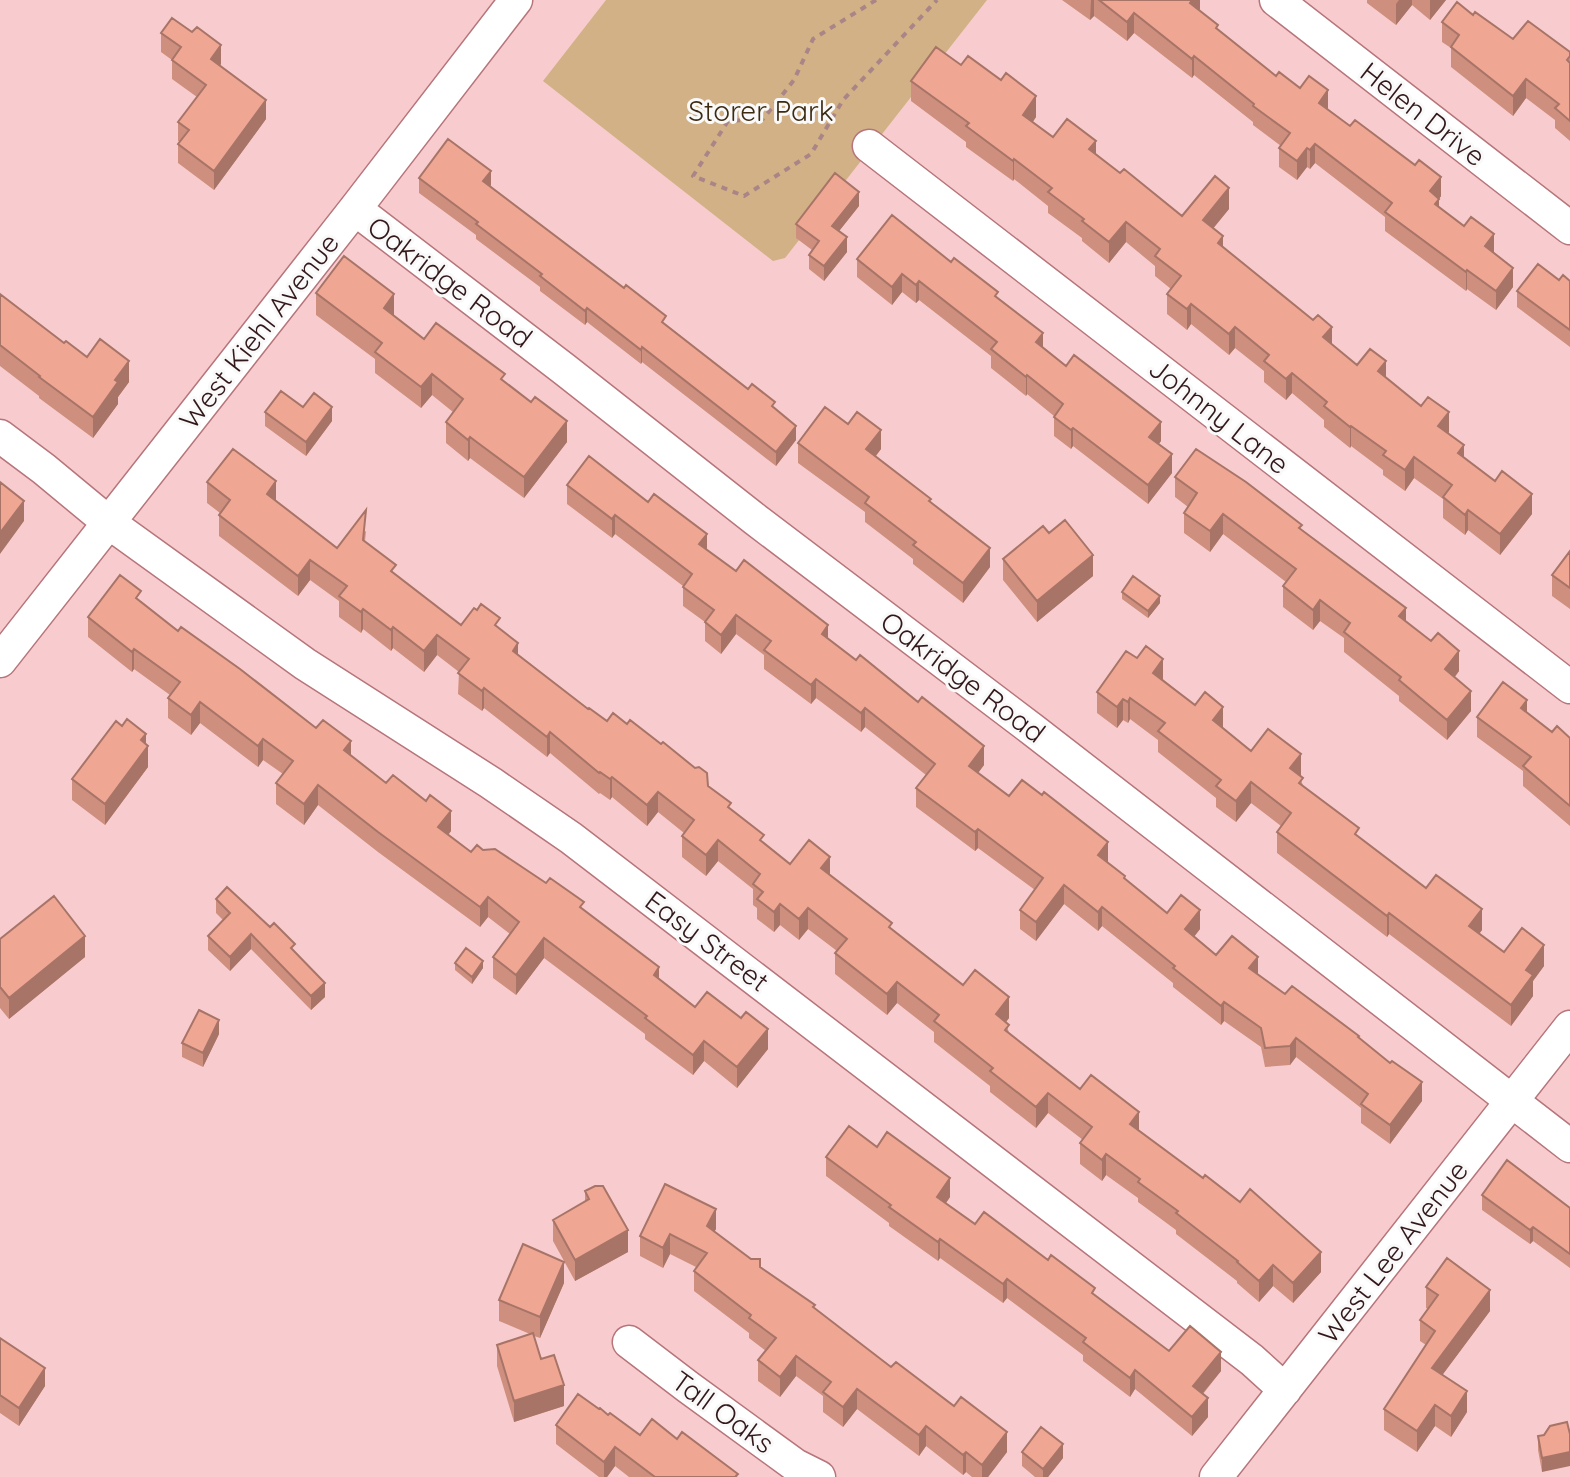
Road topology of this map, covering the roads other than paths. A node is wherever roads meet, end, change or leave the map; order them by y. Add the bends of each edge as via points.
1 (516, 0) edge
2 (1276, 0) edge
3 (869, 146) dead end
4 (355, 209) junction
5 (1570, 228) edge
6 (0, 436) edge
7 (108, 522) junction
8 (0, 661) edge
9 (1570, 687) edge
10 (1570, 1027) edge
11 (1511, 1101) junction
12 (1570, 1146) edge
13 (629, 1342) dead end
14 (1285, 1390) junction
15 (819, 1477) edge
16 (1216, 1477) edge

1 - 4 street, West Kiehl Avenue
2 - 5 street, Helen Drive
3 - 9 street, Johnny Lane
4 - 7 street, West Kiehl Avenue
4 - 11 street, Oakridge Road
6 - 7 street, Easy Street
7 - 8 street, West Kiehl Avenue
7 - 14 street, Easy Street via 305,664 571,838
10 - 11 street, West Lee Avenue
11 - 12 street, Oakridge Road
11 - 14 street, West Lee Avenue
13 - 15 street, Tall Oaks via 795,1465
14 - 16 street, West Lee Avenue

